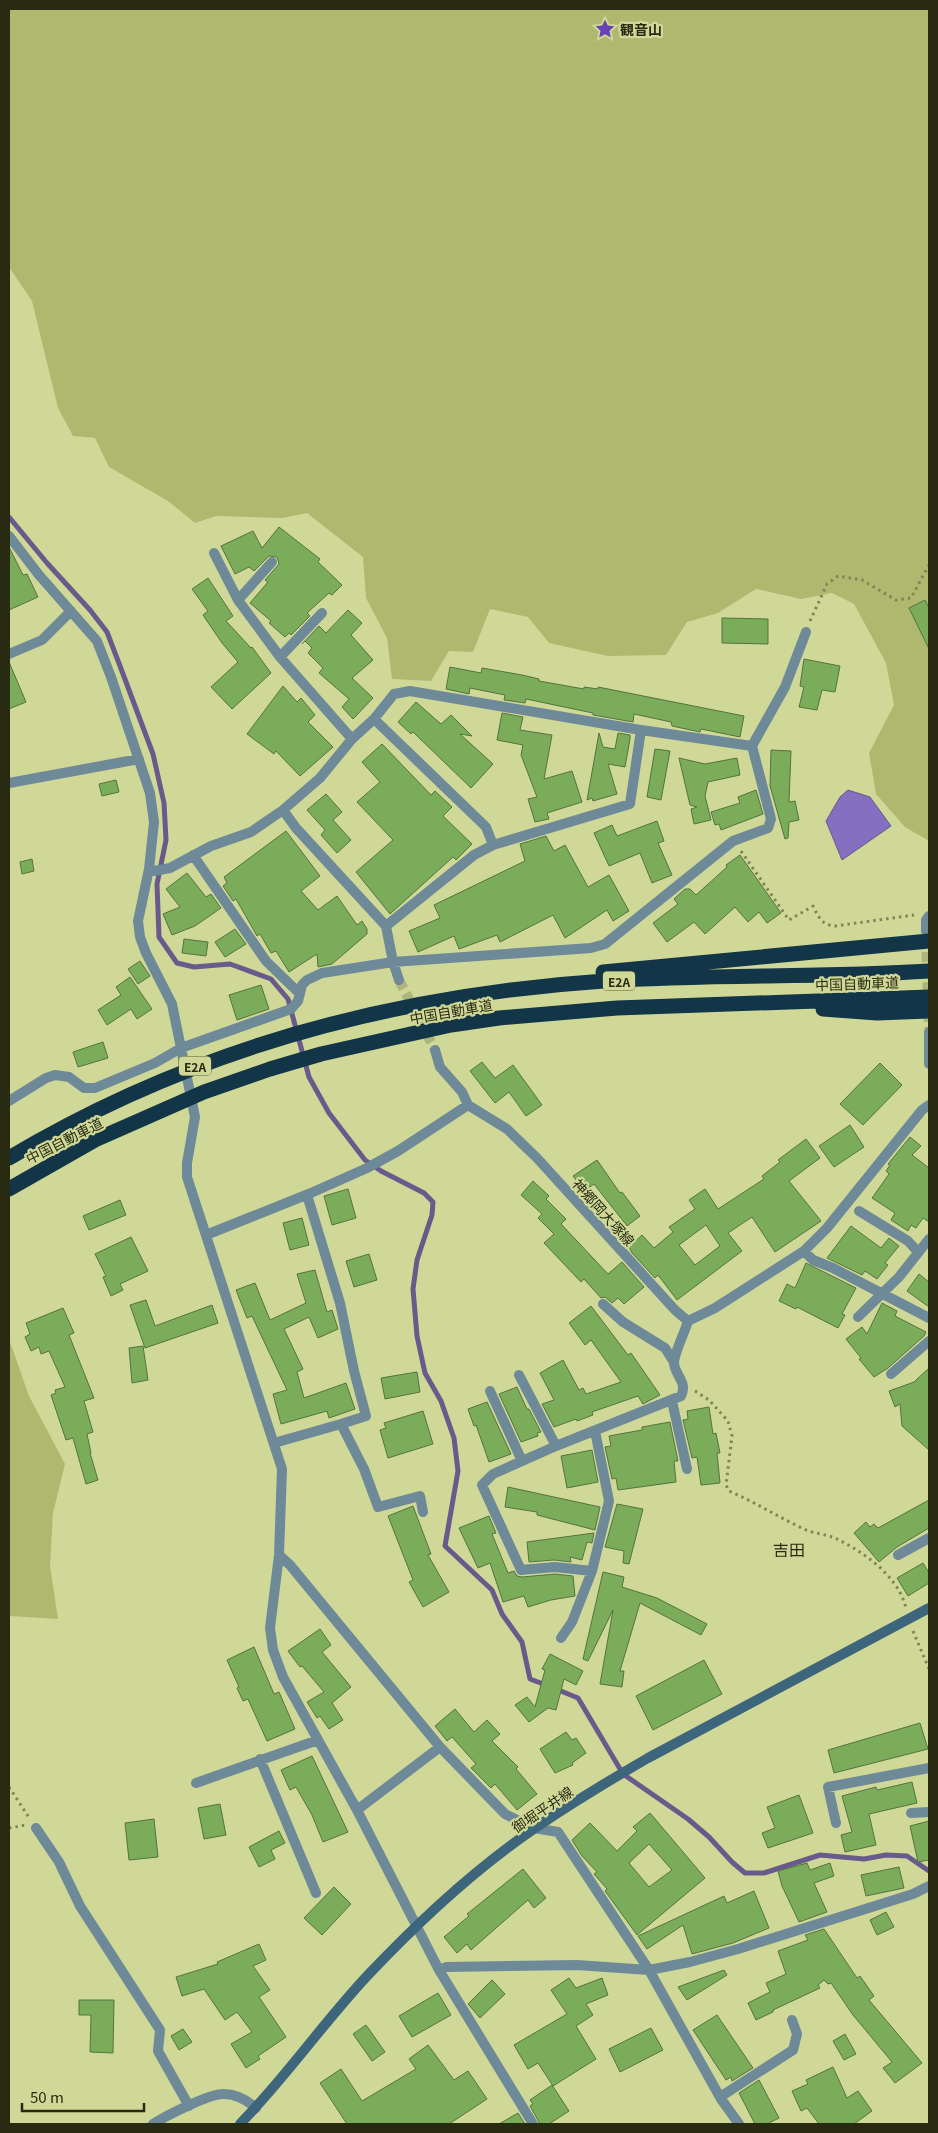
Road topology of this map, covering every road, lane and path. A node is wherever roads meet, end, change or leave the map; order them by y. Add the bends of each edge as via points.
1 (9, 536) edge
2 (214, 553) dead end
3 (272, 562) dead end
4 (929, 565) edge
5 (238, 600) junction
6 (72, 611) junction
7 (322, 613) dead end
8 (806, 632) joint
9 (9, 654) edge
10 (280, 657) junction
11 (374, 720) junction
12 (641, 730) junction
13 (352, 739) junction
14 (752, 746) junction
15 (139, 759) junction
16 (9, 783) edge
17 (283, 810) junction
18 (734, 841) junction
19 (494, 845) junction
20 (193, 856) junction
21 (152, 870) junction
22 (928, 918) edge
23 (386, 926) junction
24 (927, 936) edge
25 (393, 962) junction
26 (929, 971) edge
27 (399, 980) tunnel mouth
28 (300, 994) junction
29 (454, 997) junction
30 (929, 997) edge
31 (758, 1004) junction
32 (929, 1011) edge
33 (929, 1032) edge
34 (181, 1048) junction
35 (435, 1050) tunnel mouth
36 (929, 1064) edge
37 (9, 1101) edge
38 (929, 1105) edge
39 (468, 1106) junction
40 (9, 1158) edge
41 (9, 1189) edge
42 (306, 1195) junction
43 (859, 1211) dead end
44 (206, 1235) junction
45 (929, 1239) edge
46 (804, 1251) junction
47 (918, 1252) junction
48 (884, 1294) junction
49 (603, 1304) dead end
50 (858, 1317) dead end
51 (929, 1318) edge
52 (688, 1322) junction
53 (929, 1342) edge
54 (674, 1362) junction
55 (891, 1374) dead end
56 (519, 1375) dead end
57 (684, 1390) junction
58 (490, 1391) dead end
59 (672, 1401) junction
60 (341, 1424) junction
61 (595, 1431) junction
62 (274, 1442) junction
63 (556, 1446) junction
64 (522, 1461) junction
65 (686, 1469) dead end
66 (423, 1512) dead end
67 (929, 1538) edge
68 (279, 1555) junction
69 (898, 1555) dead end
70 (592, 1571) junction
71 (929, 1608) edge
72 (908, 1620) junction
73 (561, 1638) dead end
74 (929, 1669) edge
75 (318, 1740) junction
76 (440, 1747) junction
77 (260, 1759) junction
78 (929, 1768) edge
79 (196, 1783) dead end
80 (9, 1787) edge
81 (357, 1810) junction
82 (929, 1812) edge
83 (911, 1813) dead end
84 (836, 1823) dead end
85 (36, 1828) joint
86 (534, 1828) junction
87 (927, 1887) edge
88 (316, 1892) dead end
89 (417, 1926) junction
90 (439, 1970) junction
91 (649, 1970) junction
92 (792, 2020) dead end
93 (720, 2097) junction
94 (189, 2106) junction
95 (256, 2108) junction
96 (153, 2124) edge
97 (240, 2124) edge
98 (532, 2124) edge
99 (739, 2124) edge

1 - 6 street
2 - 5 street
3 - 5 street
4 - 8 path via 912,598 896,600 862,580 838,576 827,584
5 - 10 street
6 - 9 street via 42,640
6 - 15 street via 97,642
7 - 10 street
8 - 14 street via 785,687
10 - 13 street
11 - 12 street via 394,694 410,691
11 - 13 street
11 - 19 street via 486,827
12 - 14 street
12 - 19 street via 630,804
13 - 17 street via 320,778
14 - 18 street via 771,819 768,828
15 - 16 street
15 - 21 street via 150,793 154,822
17 - 20 street via 251,832
17 - 23 street
18 - 22 path via 789,920 813,906 821,922 828,926 915,915
18 - 25 street via 605,944 591,948
19 - 23 street via 474,855
20 - 21 street via 170,868
20 - 28 street via 266,961
21 - 34 street via 138,921 140,937 172,1004
22 - 24 street
23 - 25 street
24 - 29 highway via 566,975
25 - 27 street
25 - 28 street via 322,973 307,980
26 - 29 highway, 中国自動車道 / E2A via 604,981
28 - 34 street via 292,1009
29 - 40 highway, 中国自動車道 / E2A via 312,1028 195,1066 83,1117
30 - 31 highway, 中国自動車道 / E2A
31 - 32 highway via 877,1014
31 - 41 highway, 中国自動車道 / E2A via 617,1008 499,1018 451,1025 321,1054 204,1092 95,1140
33 - 36 street
34 - 37 street via 155,1063 95,1088 84,1088 69,1077 55,1075
34 - 44 street via 195,1116 187,1177
35 - 39 street via 440,1067 462,1092
38 - 46 street via 827,1228
39 - 42 street via 372,1166
39 - 52 street, 神郷岡大塚線 via 508,1129
42 - 44 street
42 - 60 street via 340,1303 366,1416
43 - 47 street via 908,1240
44 - 62 street
45 - 47 street
46 - 48 street via 813,1260
46 - 52 street
47 - 48 street
48 - 50 street
48 - 51 street
49 - 54 street via 623,1322 665,1348
52 - 54 street
53 - 55 street
54 - 57 street
56 - 63 street
57 - 59 street
57 - 72 path via 698,1392 728,1421 732,1436 726,1485 729,1491 757,1502 806,1530 836,1538 866,1557 888,1575 904,1599
58 - 64 street
59 - 61 street
59 - 65 street
60 - 62 street
60 - 66 street via 364,1469 378,1507 420,1496
61 - 63 street
61 - 70 street via 609,1501
62 - 68 street via 282,1469
63 - 64 street
64 - 70 street via 492,1474 482,1485 521,1570 555,1567
67 - 69 street
68 - 75 street via 270,1628 273,1650
68 - 76 street
70 - 73 street via 572,1622
71 - 72 street, 御堀平井線
72 - 74 path
72 - 86 street, 御堀平井線 via 648,1758
75 - 77 street
75 - 81 street
76 - 81 street
76 - 86 street via 505,1814
77 - 79 street
77 - 88 street
78 - 84 street via 828,1786
80 - 85 path
81 - 89 street
82 - 83 street
85 - 94 street via 59,1862 80,1906 160,2030 158,2051
86 - 89 street, 御堀平井線
86 - 91 street via 558,1832
87 - 91 street via 738,1949
89 - 90 street
89 - 95 street, 御堀平井線 via 322,2027
90 - 91 street via 446,1967 577,1965
90 - 98 street
91 - 93 street
92 - 93 street via 797,2034 793,2050
93 - 99 street
94 - 95 street via 207,2097 224,2094 248,2100
94 - 96 street
95 - 97 street, 御堀平井線

